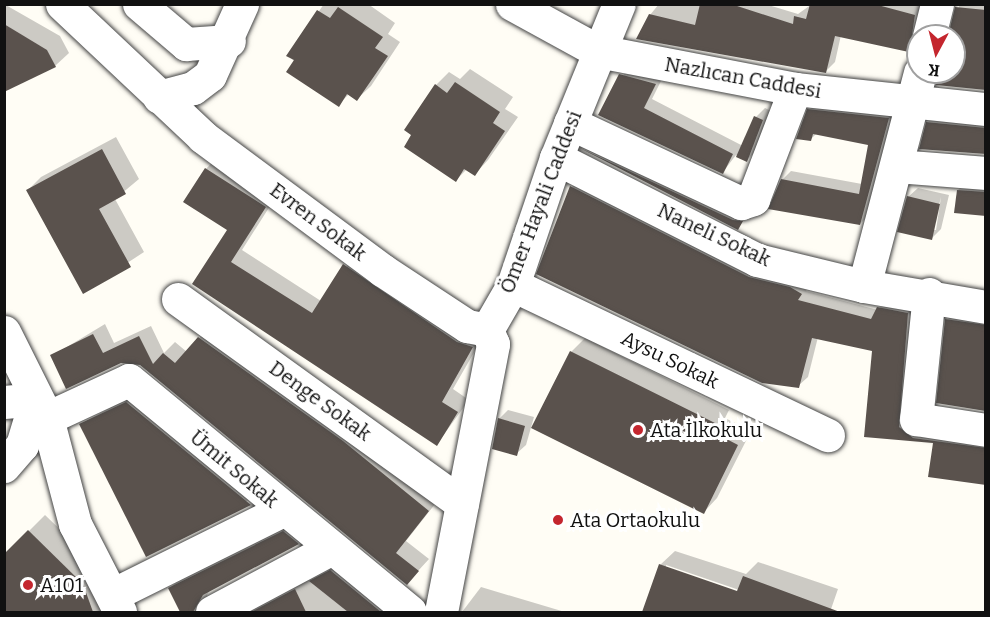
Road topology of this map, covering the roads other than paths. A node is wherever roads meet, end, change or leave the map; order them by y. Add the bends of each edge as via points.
1 (62, 4) edge
2 (139, 4) edge
3 (242, 4) edge
4 (512, 4) edge
5 (619, 4) edge
6 (937, 4) edge
7 (932, 24) edge
8 (229, 41) junction
9 (598, 51) junction
10 (917, 84) edge
11 (795, 89) junction
12 (159, 97) junction
13 (912, 103) junction
14 (986, 109) edge
15 (570, 123) junction
16 (556, 158) junction
17 (897, 166) junction
18 (986, 173) edge
19 (513, 285) junction
20 (864, 286) junction
21 (929, 294) junction
22 (178, 299) dead end
23 (986, 307) edge
24 (4, 332) edge
25 (490, 337) junction
26 (29, 406) edge
27 (986, 430) edge
28 (828, 435) dead end
29 (4, 466) edge
30 (462, 504) junction
31 (283, 510) junction
32 (328, 550) junction
33 (116, 604) edge
34 (212, 612) edge
35 (410, 612) edge
36 (441, 612) edge

1 - 12 street, Evren Sokak
2 - 8 street via 186,44
3 - 8 street
4 - 9 street, Nazlıcan Caddesi
5 - 9 street, Ömer Hayali Caddesi
6 - 7 street
8 - 12 street via 210,75 193,88
9 - 11 street, Nazlıcan Caddesi
9 - 15 street, Ömer Hayali Caddesi
10 - 13 street
11 - 13 street, Nazlıcan Caddesi
11 - 15 street via 753,199 741,202
12 - 25 street, Evren Sokak via 203,137 382,270
13 - 14 street, Nazlıcan Caddesi
13 - 17 street
15 - 16 street, Ömer Hayali Caddesi
16 - 19 street, Ömer Hayali Caddesi
16 - 20 street, Naneli Sokak via 757,260
17 - 18 street
17 - 20 street
19 - 25 street, Ömer Hayali Caddesi
19 - 28 street, Aysu Sokak
20 - 21 street, Naneli Sokak
21 - 23 street, Naneli Sokak
21 - 27 street via 916,419
22 - 30 street, Denge Sokak
24 - 26 street
25 - 30 street, Ömer Hayali Caddesi
26 - 29 street via 22,445
26 - 31 street, Ümit Sokak via 129,380
26 - 33 street via 75,524
30 - 36 street, Ömer Hayali Caddesi
31 - 32 street, Ümit Sokak
31 - 33 street
32 - 34 street
32 - 35 street, Ümit Sokak

